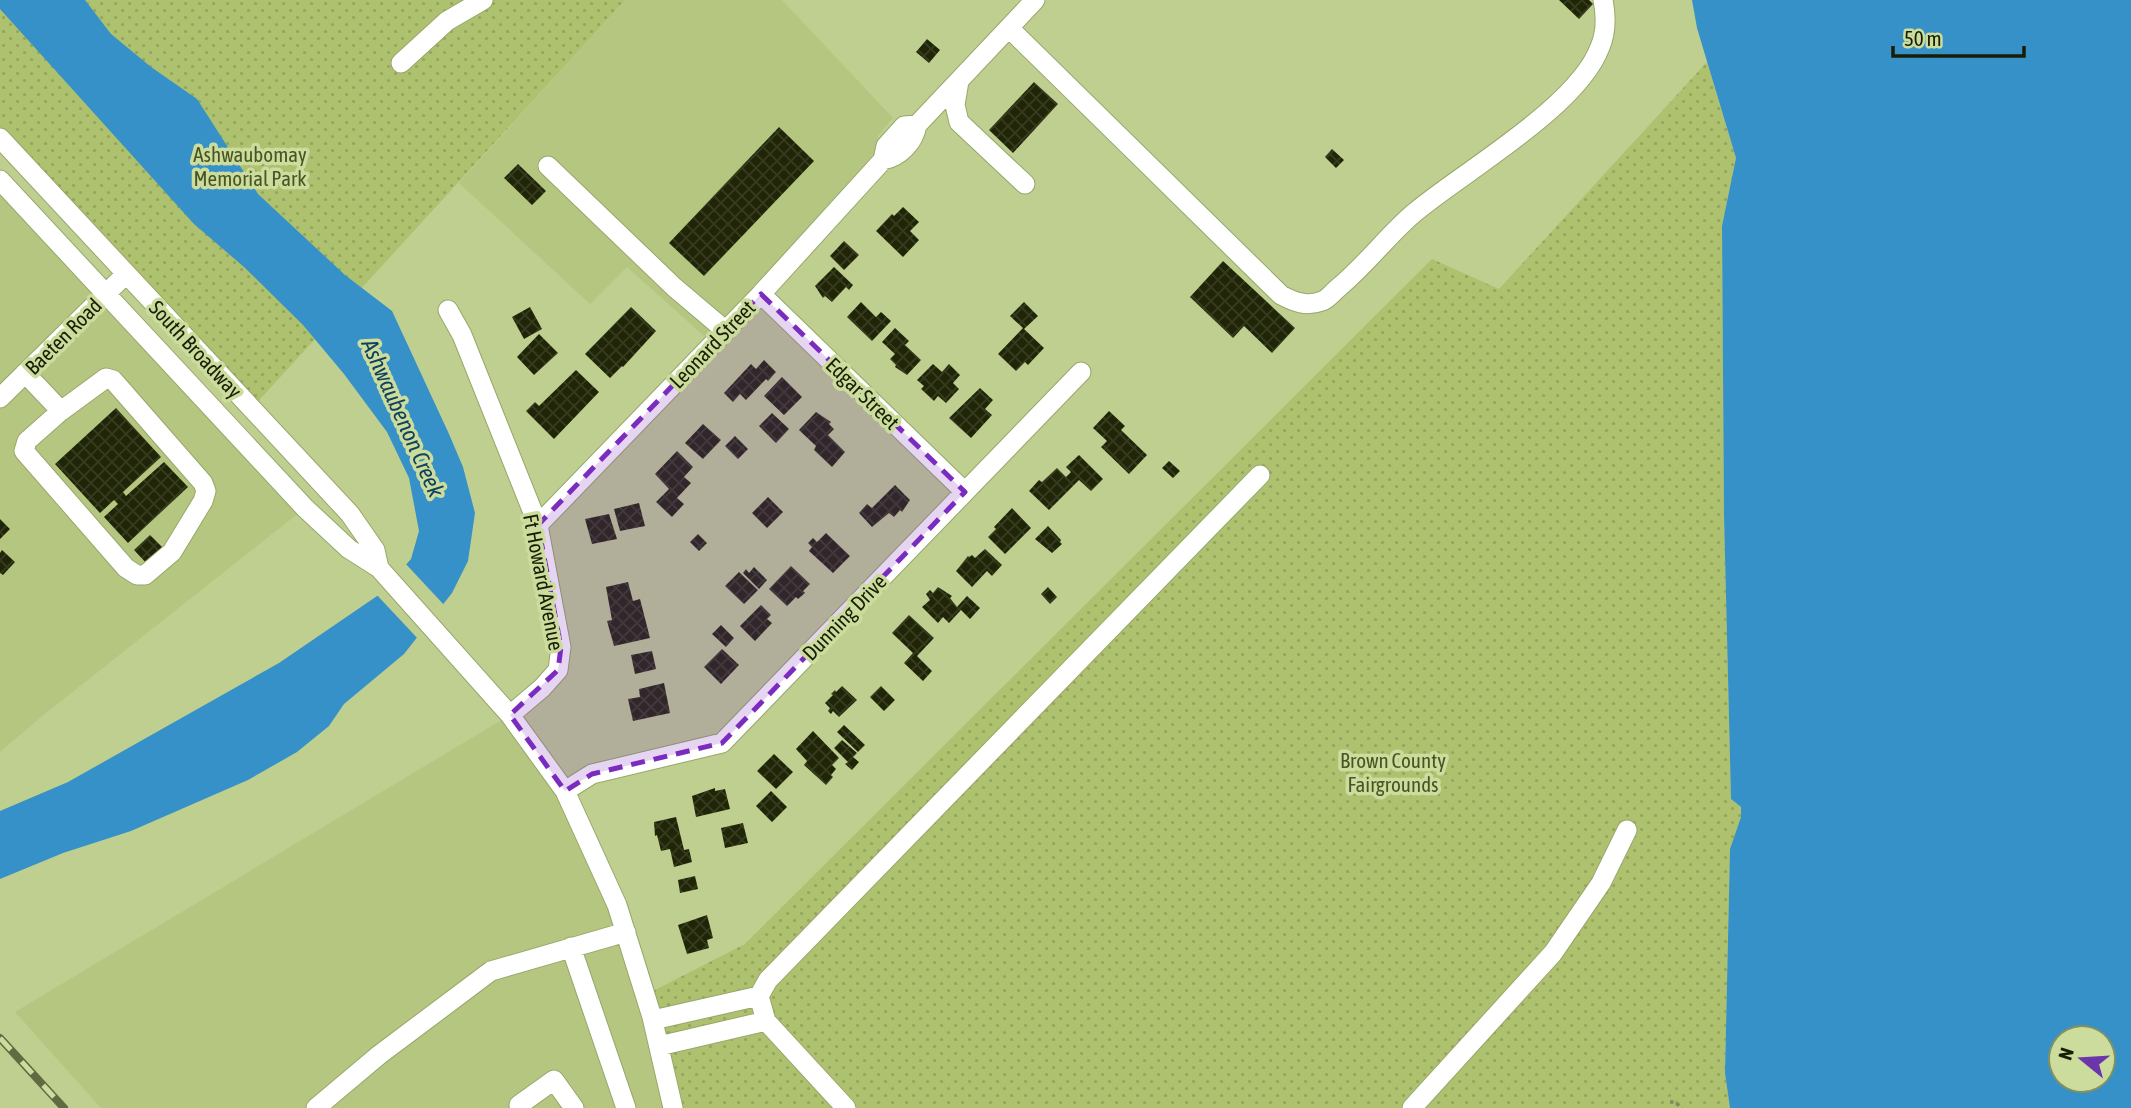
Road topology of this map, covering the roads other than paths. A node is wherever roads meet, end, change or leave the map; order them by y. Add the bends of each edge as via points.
1 (483, 0) edge
2 (1035, 0) edge
3 (1602, 0) edge
4 (1009, 28) junction
5 (401, 62) dead end
6 (959, 80) junction
7 (0, 138) edge
8 (548, 166) dead end
9 (0, 180) edge
10 (1025, 184) dead end
11 (126, 274) junction
12 (106, 294) junction
13 (761, 294) junction
14 (448, 310) dead end
15 (726, 331) junction
16 (1081, 372) dead end
17 (25, 373) junction
18 (0, 398) edge
19 (61, 411) junction
20 (1260, 475) dead end
21 (965, 492) junction
22 (538, 525) junction
23 (379, 568) junction
24 (510, 715) junction
25 (565, 790) junction
26 (1627, 830) dead end
27 (626, 932) junction
28 (571, 947) junction
29 (759, 996) junction
30 (653, 1020) junction
31 (766, 1021) junction
32 (659, 1046) junction
33 (519, 1105) dead end
34 (316, 1108) edge
35 (574, 1108) edge
36 (626, 1108) edge
37 (673, 1108) edge
38 (846, 1108) edge
39 (1412, 1108) edge

1 - 5 street via 447,21
2 - 4 street, Leonard Street
3 - 4 street via 1601,47 1590,67 1557,104 1413,214 1323,301 1307,304 1281,295
4 - 6 street, Leonard Street
6 - 10 street via 955,105 959,122
6 - 13 street, Leonard Street via 917,125 915,135 896,158 883,160
7 - 11 street, South Broadway
8 - 15 street
9 - 12 street, South Broadway
11 - 12 street, Baeten Road
11 - 23 street, South Broadway via 350,514 375,550
12 - 17 street, Baeten Road
12 - 23 street, South Broadway via 305,508 349,549
13 - 15 street, Leonard Street
13 - 21 street, Edgar Street
14 - 22 street, Ft Howard Avenue
15 - 22 street, Leonard Street
16 - 21 street, Dunning Drive
17 - 18 street, Baeten Road
17 - 19 street
19 - 19 street via 106,378 113,380 206,491 172,552 145,575 126,568 24,451 27,440
20 - 29 street via 768,980
21 - 25 street, Dunning Drive via 722,743 592,774
22 - 24 street, Ft Howard Avenue via 561,647 558,670
23 - 24 street, South Broadway
24 - 25 street
25 - 27 street
26 - 39 street via 1601,883 1553,953
27 - 28 street
27 - 30 street
28 - 34 street via 491,971
28 - 36 street
29 - 30 street
29 - 31 street
30 - 32 street
31 - 32 street
31 - 38 street
32 - 37 street
33 - 35 street via 554,1080

